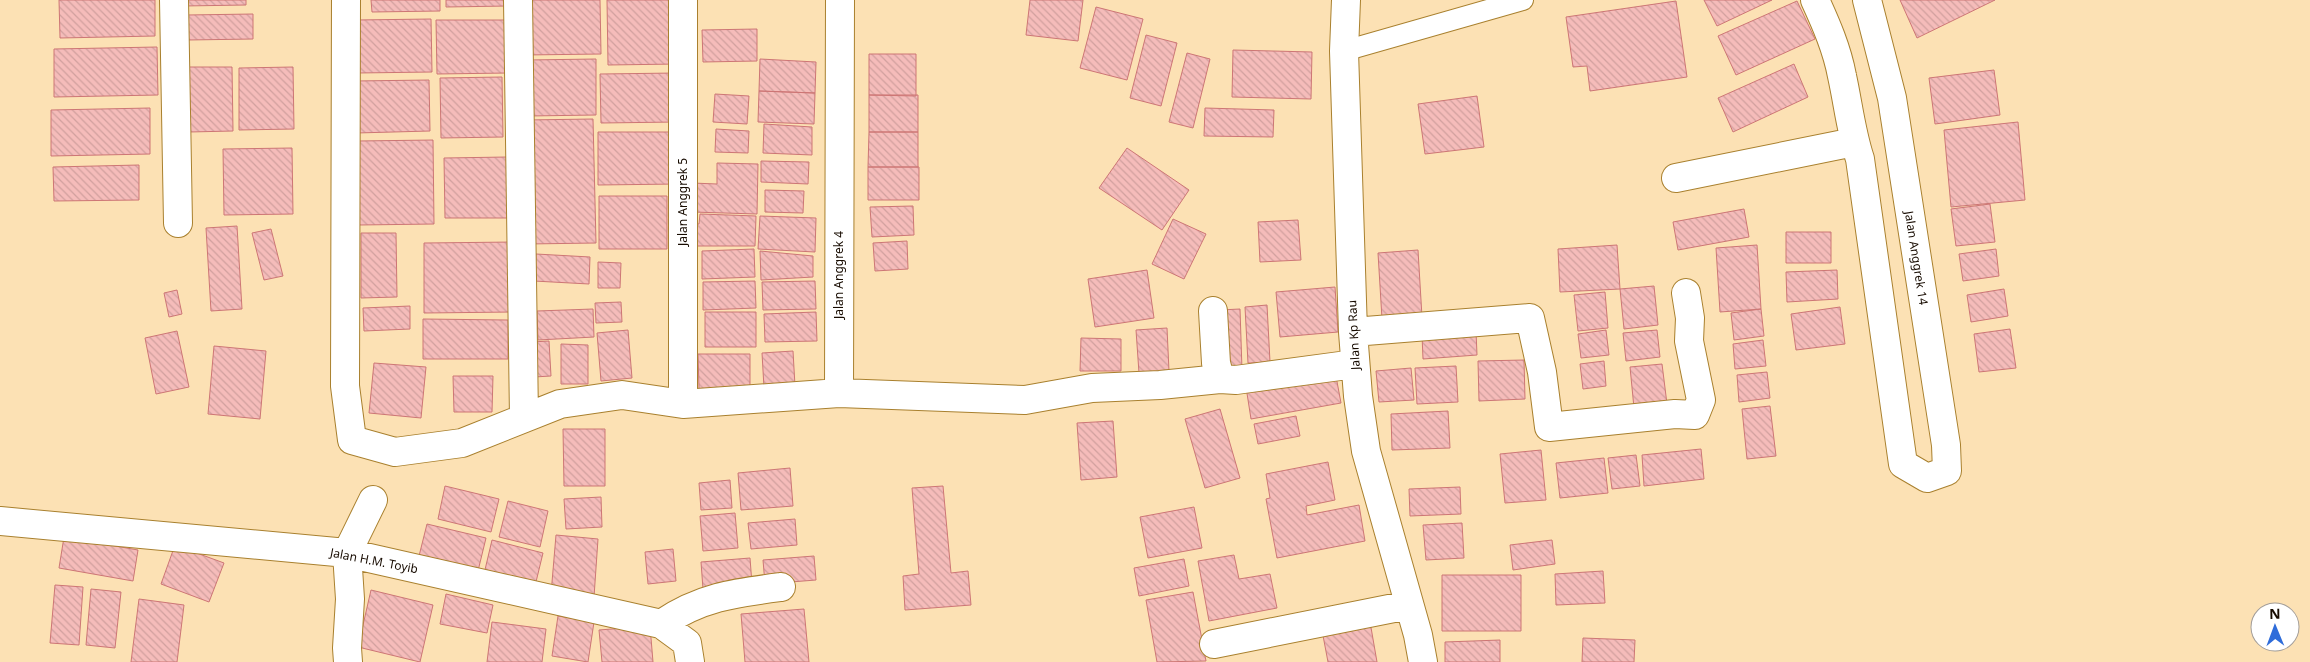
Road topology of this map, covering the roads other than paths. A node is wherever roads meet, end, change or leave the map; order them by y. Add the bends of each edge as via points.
1 (174, 0) edge
2 (346, 0) edge
3 (518, 0) edge
4 (682, 0) edge
5 (840, 0) edge
6 (1523, 0) edge
7 (1815, 0) edge
8 (1867, 0) edge
9 (1351, 3) edge
10 (1344, 51) junction
11 (1854, 142) junction
12 (1676, 178) dead end
13 (178, 223) dead end
14 (1686, 293) dead end
15 (1213, 311) dead end
16 (1353, 332) junction
17 (1355, 364) junction
18 (1220, 379) junction
19 (839, 393) junction
20 (683, 404) junction
21 (524, 418) junction
22 (373, 500) dead end
23 (0, 521) edge
24 (347, 553) junction
25 (781, 587) dead end
26 (1409, 605) junction
27 (661, 624) junction
28 (1214, 644) dead end
29 (348, 662) edge
30 (690, 662) edge
31 (1423, 662) edge

1 - 13 street
2 - 21 street via 346,386 352,440 394,452 462,443
3 - 21 street
4 - 20 street, Jalan Anggrek 5
5 - 19 street, Jalan Anggrek 4
6 - 10 lane
7 - 11 street via 1842,74
8 - 11 street, Jalan Anggrek 14 via 1892,98 1946,445 1947,470 1927,478 1903,464 1860,159
9 - 10 street, Jalan Kp Rau
10 - 16 street, Jalan Kp Rau
11 - 12 street
14 - 16 street via 1689,341 1702,400 1695,415 1675,414 1549,427 1542,372 1530,318
15 - 18 street
16 - 17 street, Jalan Kp Rau
17 - 18 street via 1236,380
17 - 26 street, Jalan Kp Rau via 1366,451
18 - 19 street via 1092,388 1025,400
19 - 20 street
20 - 21 street via 622,395 560,404
22 - 24 street
23 - 24 street, Jalan H.M. Toyib
24 - 27 street, Jalan H.M. Toyib
24 - 29 street via 350,599
25 - 27 street via 715,598 683,609
26 - 28 street
26 - 31 street, Jalan Kp Rau
27 - 30 street, Jalan H.M. Toyib via 687,643

